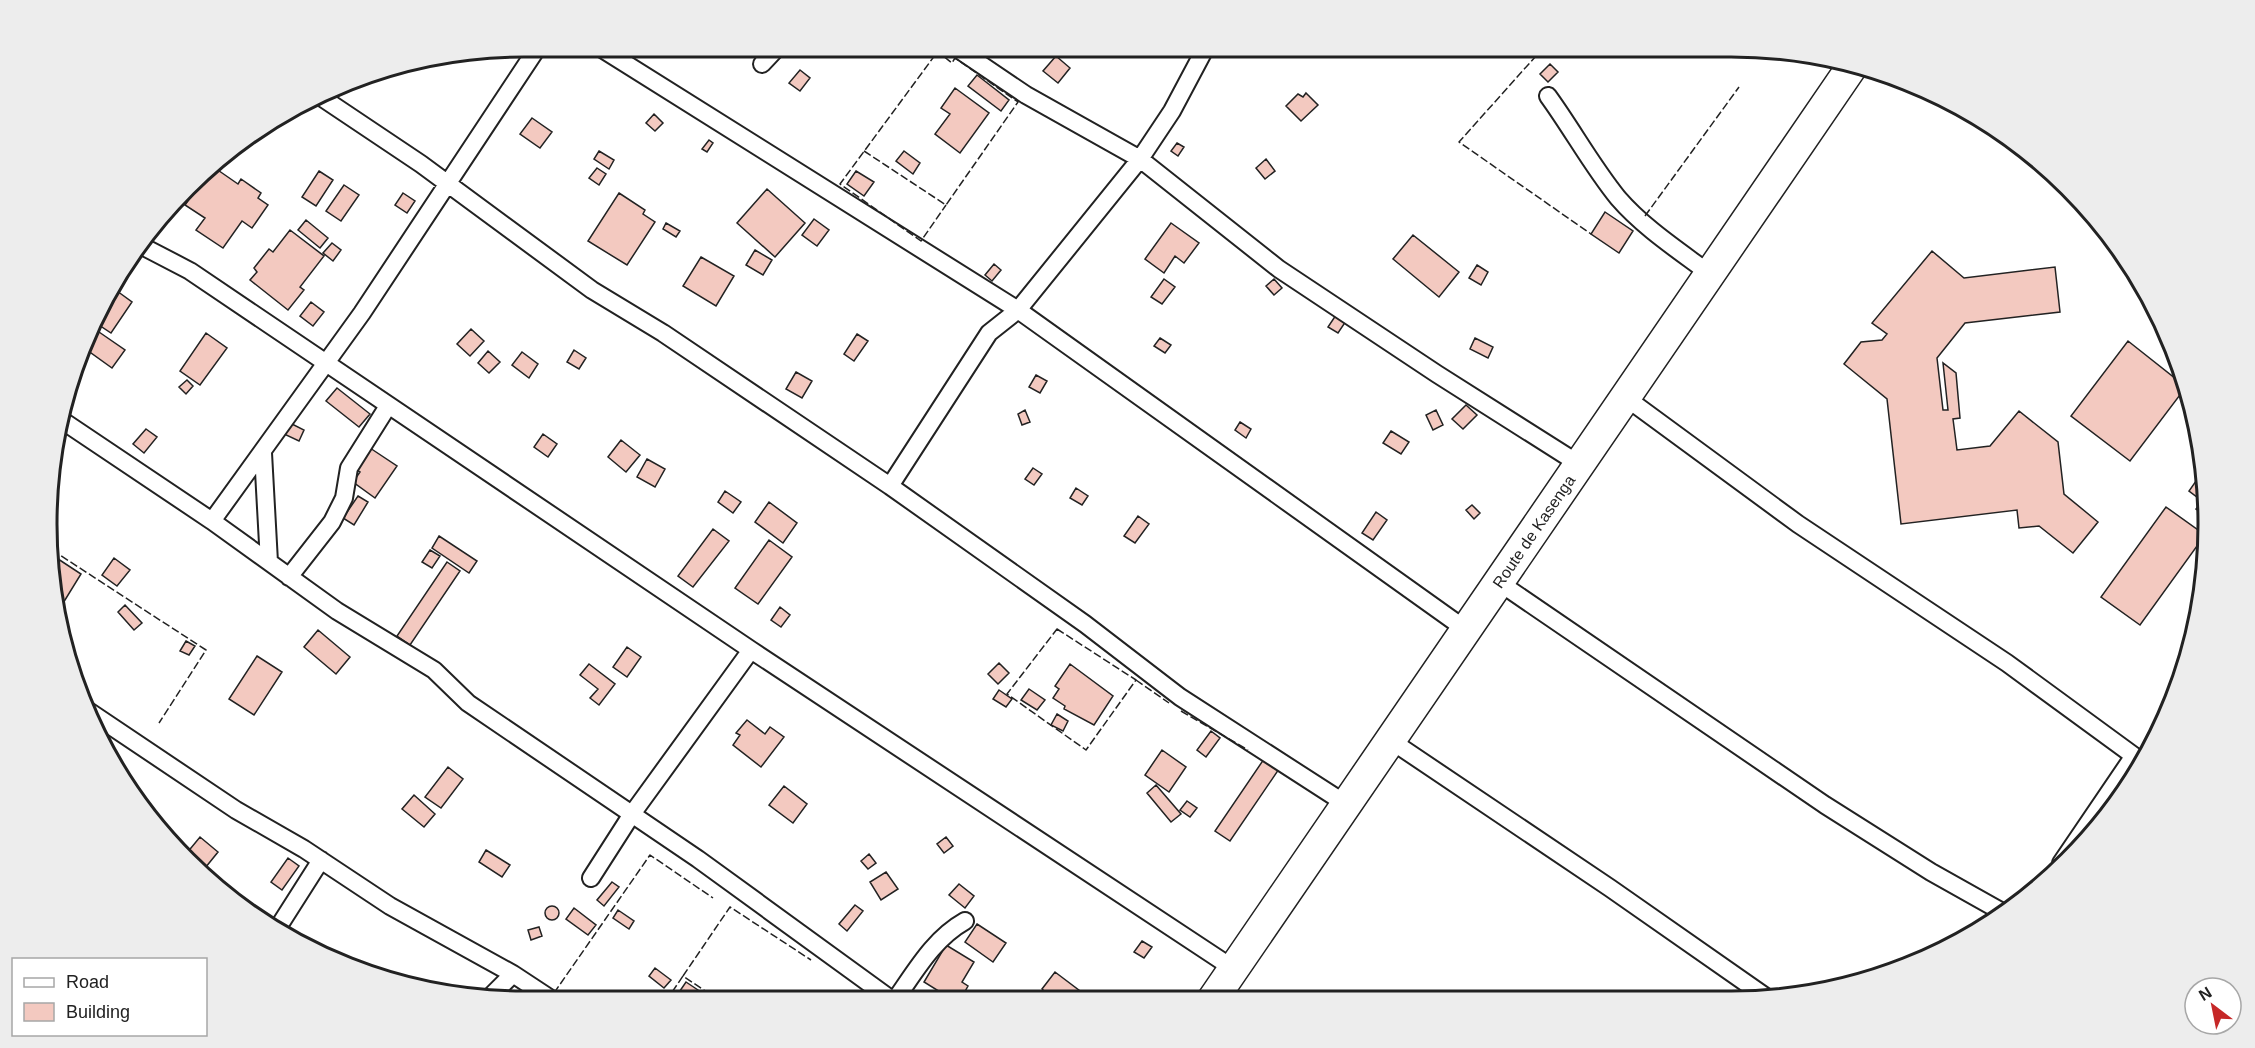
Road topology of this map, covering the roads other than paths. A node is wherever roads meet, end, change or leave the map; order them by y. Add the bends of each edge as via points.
1 (531, 57) edge
2 (616, 57) edge
3 (768, 57) edge
4 (971, 57) edge
5 (1200, 57) edge
6 (762, 64) dead end
7 (1848, 72) edge
8 (1548, 96) dead end
9 (327, 101) edge
10 (1140, 159) junction
11 (447, 184) junction
12 (148, 249) edge
13 (1710, 274) junction
14 (1018, 310) junction
15 (325, 363) junction
16 (1625, 397) junction
17 (388, 406) junction
18 (68, 424) edge
19 (263, 453) junction
20 (1579, 464) junction
21 (890, 486) junction
22 (213, 521) junction
23 (269, 562) junction
24 (289, 577) junction
25 (1497, 581) junction
26 (1465, 629) junction
27 (751, 650) junction
28 (100, 718) edge
29 (1390, 740) junction
30 (2135, 758) edge
31 (1346, 804) junction
32 (632, 814) junction
33 (321, 860) junction
34 (591, 878) dead end
35 (1995, 908) edge
36 (965, 921) dead end
37 (281, 922) edge
38 (1234, 969) junction
39 (513, 974) junction
40 (497, 990) edge
41 (1755, 990) edge
42 (539, 991) edge
43 (882, 991) edge
44 (900, 991) edge
45 (1219, 991) edge

1 - 11 street
2 - 14 street
3 - 6 street
4 - 10 street via 1026,95
5 - 10 street via 1172,111
7 - 13 highway, Route de Kasenga
8 - 13 street via 1619,198 1650,230
9 - 11 street
10 - 14 street
10 - 20 street via 1279,269
11 - 15 street
11 - 21 street via 592,290 663,333
12 - 15 street via 190,271
13 - 16 highway, Route de Kasenga
14 - 21 street via 988,333
14 - 26 street
15 - 17 street
15 - 19 street
16 - 20 highway, Route de Kasenga
16 - 30 street via 1798,524 2007,663
17 - 24 street via 349,468 344,498 332,522
17 - 27 street
18 - 22 street
19 - 22 street
19 - 23 street
20 - 25 highway, Route de Kasenga
21 - 31 street via 1085,624 1180,697
22 - 23 street
23 - 24 street
24 - 32 street via 434,670 468,703
25 - 26 highway, Route de Kasenga
25 - 35 street via 1825,805
26 - 29 highway, Route de Kasenga
27 - 32 street
27 - 38 street
28 - 33 street via 236,810
29 - 31 highway, Route de Kasenga
29 - 41 street
31 - 38 highway, Route de Kasenga
32 - 34 street
32 - 43 street
33 - 37 street
33 - 39 street via 390,906
36 - 44 street via 928,952
38 - 45 highway, Route de Kasenga
39 - 40 street
39 - 42 street

